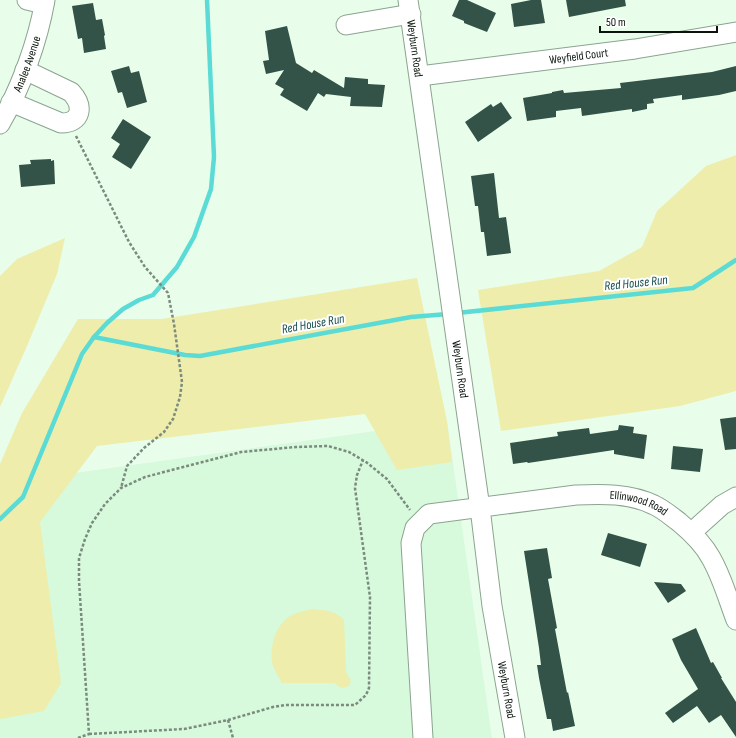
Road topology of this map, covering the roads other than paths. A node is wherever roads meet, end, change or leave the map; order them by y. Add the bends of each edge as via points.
1 (39, 1) edge
2 (410, 7) edge
3 (346, 25) dead end
4 (736, 32) edge
5 (25, 70) junction
6 (420, 76) junction
7 (11, 102) junction
8 (0, 124) edge
9 (736, 496) edge
10 (480, 508) junction
11 (692, 532) junction
12 (736, 620) edge
13 (423, 738) edge
14 (515, 738) edge

1 - 5 street, Analee Avenue
2 - 3 street
2 - 6 street, Weyburn Road
4 - 6 street, Weyfield Court via 635,49
5 - 7 street, Analee Avenue
5 - 7 street via 72,92 80,109 77,118 70,123 61,123
6 - 10 street, Weyburn Road
7 - 8 street, Analee Avenue
9 - 11 street
10 - 11 street, Ellinwood Road via 576,495 616,495 655,505
10 - 13 street, Ellinwood Road via 429,514 415,528 412,543
10 - 14 street, Weyburn Road via 492,606
11 - 12 street, Ellinwood Road via 711,556

